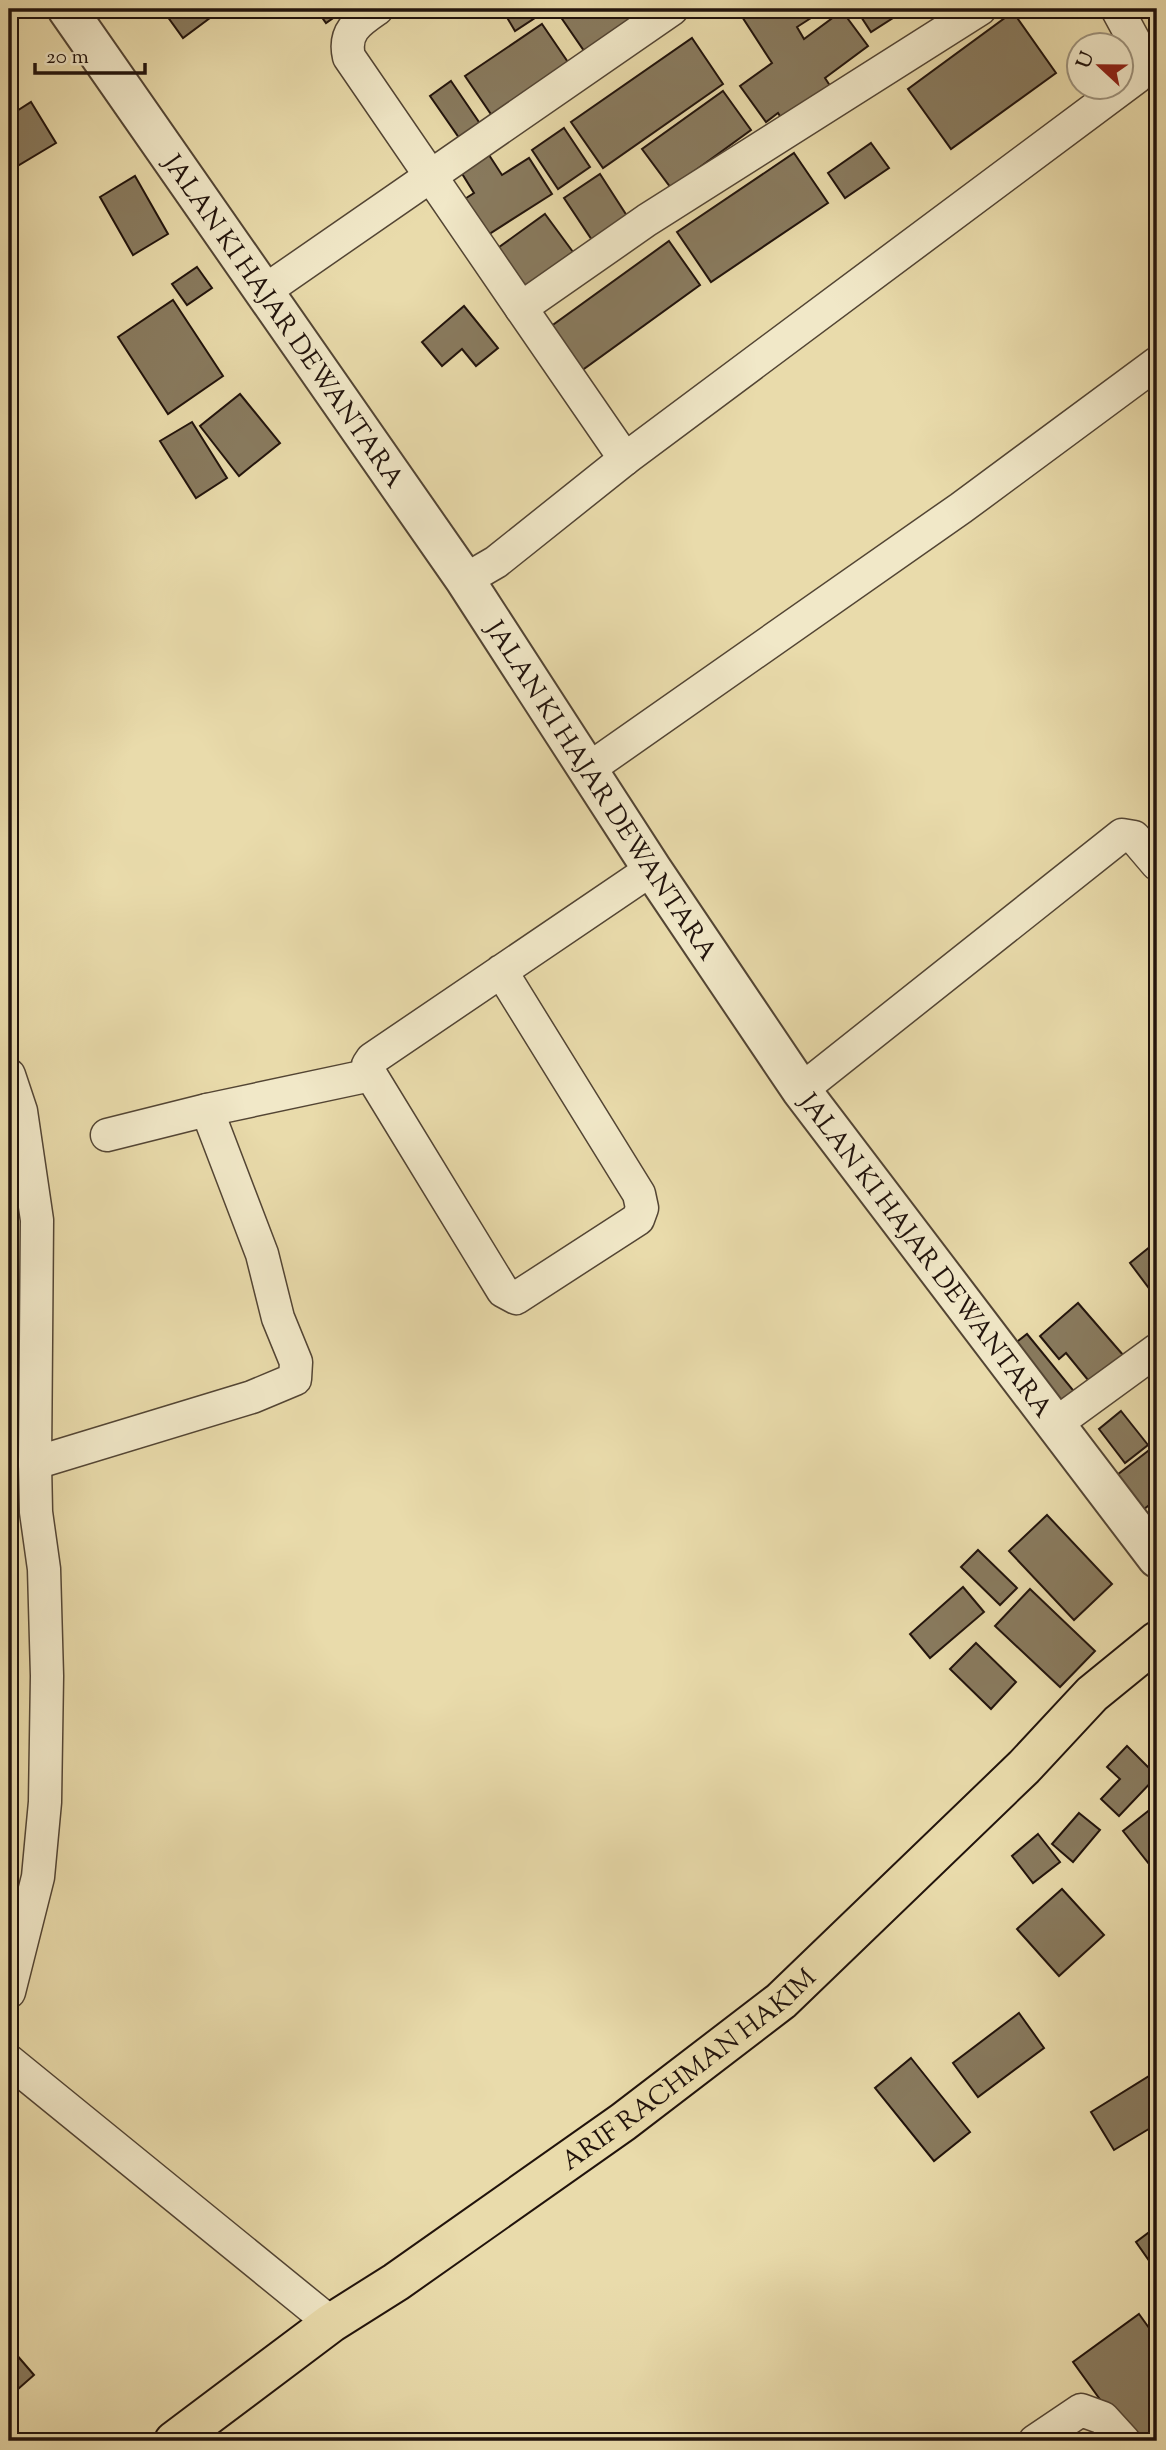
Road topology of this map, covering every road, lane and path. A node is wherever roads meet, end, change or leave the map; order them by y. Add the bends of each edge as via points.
1 (67, 9) edge
2 (377, 9) edge
3 (672, 9) edge
4 (980, 9) edge
5 (1117, 9) edge
6 (430, 177) junction
7 (266, 290) junction
8 (521, 308) junction
9 (1157, 363) edge
10 (625, 459) junction
11 (466, 580) junction
12 (587, 770) junction
13 (1157, 864) edge
14 (652, 869) junction
15 (501, 971) junction
16 (9, 1075) edge
17 (371, 1075) junction
18 (801, 1090) junction
19 (207, 1110) junction
20 (107, 1135) dead end
21 (1157, 1350) edge
22 (1054, 1425) junction
23 (35, 1463) junction
24 (1157, 1558) edge
25 (1157, 1641) edge
26 (9, 1992) edge
27 (9, 2061) edge
28 (331, 2323) junction
29 (174, 2441) edge
30 (1035, 2441) edge
31 (1124, 2441) edge

1 - 7 street, JALAN KI HAJAR DEWANTARA
2 - 6 street via 351,30 349,57
3 - 6 street
4 - 8 street via 647,220
5 - 10 street via 1143,57 1137,77
6 - 7 street
6 - 8 street
7 - 11 street, JALAN KI HAJAR DEWANTARA
8 - 10 street
9 - 12 street via 961,508
10 - 11 street via 496,562
11 - 12 street, JALAN KI HAJAR DEWANTARA
12 - 14 street, JALAN KI HAJAR DEWANTARA
13 - 18 street via 1134,837 1122,835
14 - 15 street
14 - 18 street, JALAN KI HAJAR DEWANTARA
15 - 17 street via 372,1059 368,1066
15 - 17 street via 639,1194 642,1208 638,1219 516,1298 503,1291
16 - 23 street via 21,1111 37,1220
17 - 19 street
18 - 22 street, JALAN KI HAJAR DEWANTARA
19 - 20 street
19 - 23 street via 262,1254 278,1318 296,1362 295,1379 252,1397
21 - 22 street
22 - 24 street, JALAN KI HAJAR DEWANTARA
23 - 26 street via 44,1569 45,1802 38,1877
25 - 28 main road, ARIF RACHMAN HAKIM via 1092,1694 1024,1767 780,2001 623,2122
27 - 28 street
28 - 29 main road, ARIF RACHMAN HAKIM
30 - 31 street via 1081,2410 1103,2418

